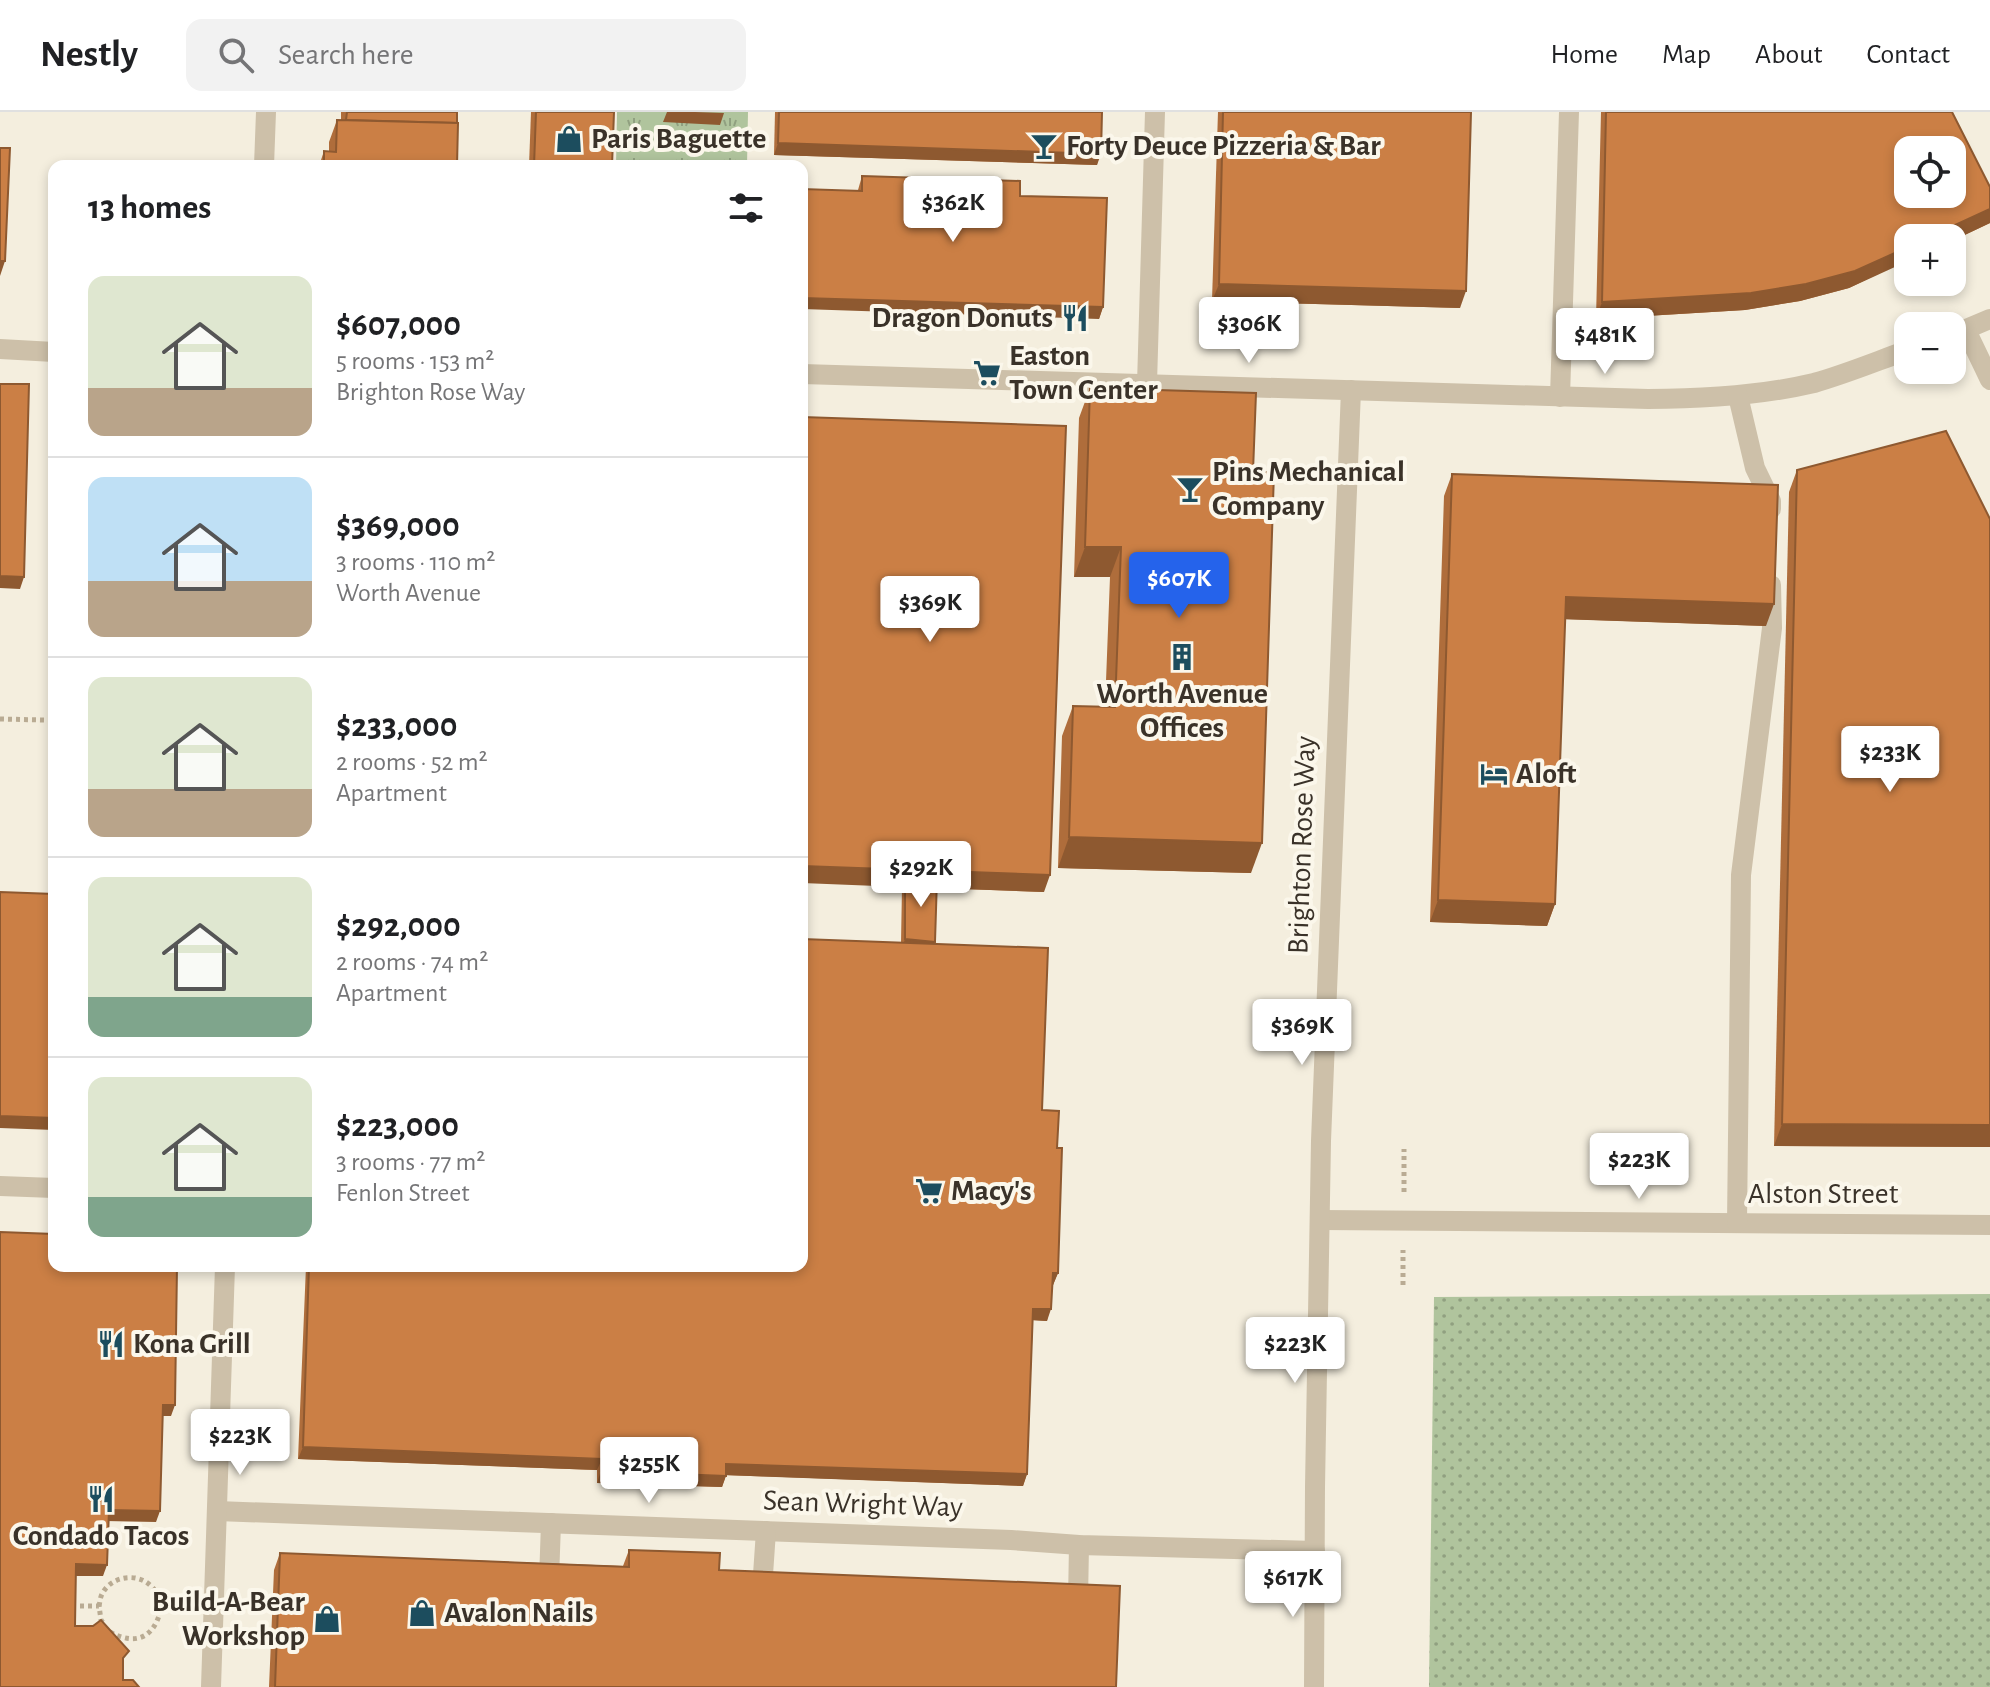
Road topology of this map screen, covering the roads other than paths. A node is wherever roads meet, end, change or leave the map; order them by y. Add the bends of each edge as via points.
1 (266, 112) edge
2 (1155, 112) edge
3 (1569, 112) edge
4 (264, 160) edge
5 (1990, 319) edge
6 (1966, 330) edge
7 (1966, 344) edge
8 (0, 349) edge
9 (48, 352) edge
10 (1894, 355) edge
11 (808, 374) edge
12 (1990, 380) edge
13 (1147, 384) junction
14 (1351, 390) junction
15 (1738, 396) junction
16 (1560, 397) junction
17 (1771, 533) edge
18 (1771, 565) edge
19 (0, 1186) edge
20 (48, 1188) edge
21 (1320, 1220) junction
22 (1737, 1223) junction
23 (1990, 1225) edge
24 (225, 1272) edge
25 (217, 1511) junction
26 (551, 1523) junction
27 (766, 1531) junction
28 (1079, 1545) junction
29 (1315, 1551) junction
30 (549, 1580) edge
31 (762, 1589) edge
32 (1078, 1601) edge
33 (211, 1687) edge
34 (1314, 1687) edge

1 - 4 street
2 - 13 street
3 - 16 street
5 - 6 street
7 - 12 street
8 - 9 street
10 - 15 street via 1815,382
11 - 13 street
13 - 14 street
14 - 16 street
14 - 21 street, Brighton Rose Way
15 - 16 street
15 - 17 street via 1755,468 1771,501
18 - 22 street via 1772,628 1741,875
19 - 20 street
21 - 22 street, Alston Street
21 - 29 street, Brighton Rose Way
22 - 23 street, Alston Street
24 - 25 street
25 - 26 street, Sean Wright Way
25 - 33 street
26 - 27 street, Sean Wright Way
26 - 30 street
27 - 28 street, Sean Wright Way
27 - 31 street
28 - 29 street, Sean Wright Way
28 - 32 street
29 - 34 street, Brighton Rose Way

